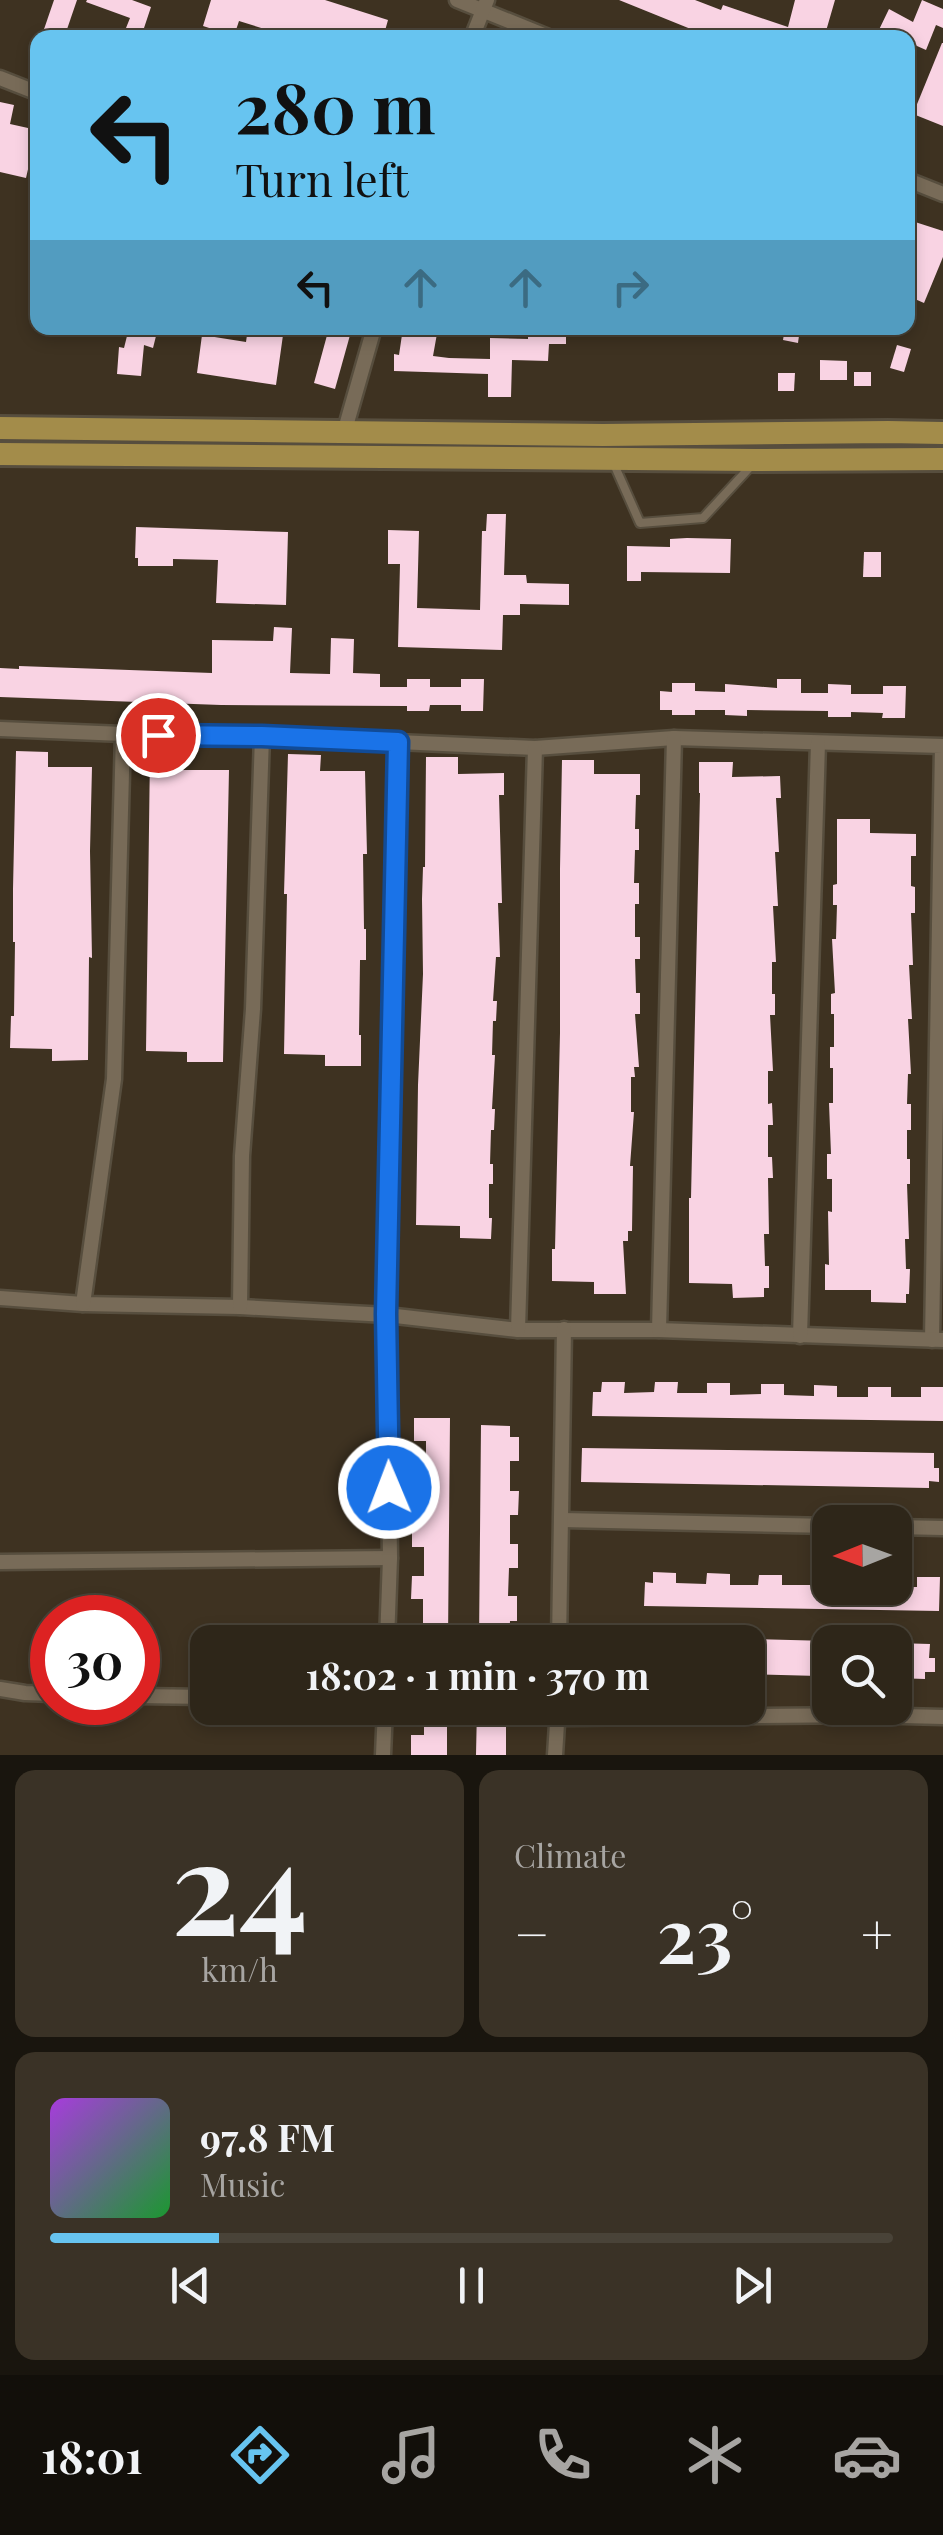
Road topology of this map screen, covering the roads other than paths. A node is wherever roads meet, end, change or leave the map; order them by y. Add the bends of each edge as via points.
1 (457, 0) edge
2 (485, 5) edge
3 (475, 30) edge
4 (535, 30) edge
5 (0, 78) edge
6 (30, 90) edge
7 (915, 183) edge
8 (943, 194) edge
9 (372, 335) edge
10 (0, 428) edge
11 (344, 433) junction
12 (943, 434) edge
13 (0, 454) edge
14 (612, 458) junction
15 (943, 459) edge
16 (756, 460) junction
17 (0, 729) edge
18 (123, 734) junction
19 (262, 736) junction
20 (674, 738) junction
21 (398, 742) junction
22 (818, 743) junction
23 (535, 748) junction
24 (0, 1298) edge
25 (84, 1304) junction
26 (240, 1307) junction
27 (386, 1314) junction
28 (518, 1330) junction
29 (564, 1330) junction
30 (659, 1330) junction
31 (800, 1336) junction
32 (938, 1340) edge
33 (563, 1520) junction
34 (812, 1526) edge
35 (912, 1527) edge
36 (943, 1528) edge
37 (390, 1558) junction
38 (0, 1562) edge
39 (388, 1625) edge
40 (560, 1625) edge
41 (0, 1688) edge
42 (30, 1693) edge
43 (160, 1696) edge
44 (190, 1697) edge
45 (765, 1714) edge
46 (943, 1717) edge
47 (384, 1725) edge
48 (556, 1725) edge
49 (383, 1755) edge
50 (555, 1755) edge

1 - 2 street
2 - 3 street
2 - 4 street
5 - 6 street
7 - 8 street
9 - 11 street
10 - 11 main road
11 - 12 main road
13 - 14 main road
14 - 16 main road
14 - 16 lane via 640,524 703,518
15 - 16 main road
17 - 18 street
18 - 19 street
18 - 25 street via 114,1079
19 - 21 street
19 - 26 street
20 - 22 street
20 - 23 street
20 - 30 street
21 - 23 street
21 - 27 street
22 - 31 street
22 - 32 street via 942,746
23 - 28 street
24 - 25 street
25 - 26 street
26 - 27 street
27 - 28 street
27 - 37 street
28 - 29 street
29 - 30 street
29 - 33 street
30 - 31 street
31 - 32 street
33 - 34 street
33 - 40 street
35 - 36 street
37 - 38 street
37 - 39 street
41 - 42 street
43 - 44 street
45 - 46 street
47 - 49 street
48 - 50 street

